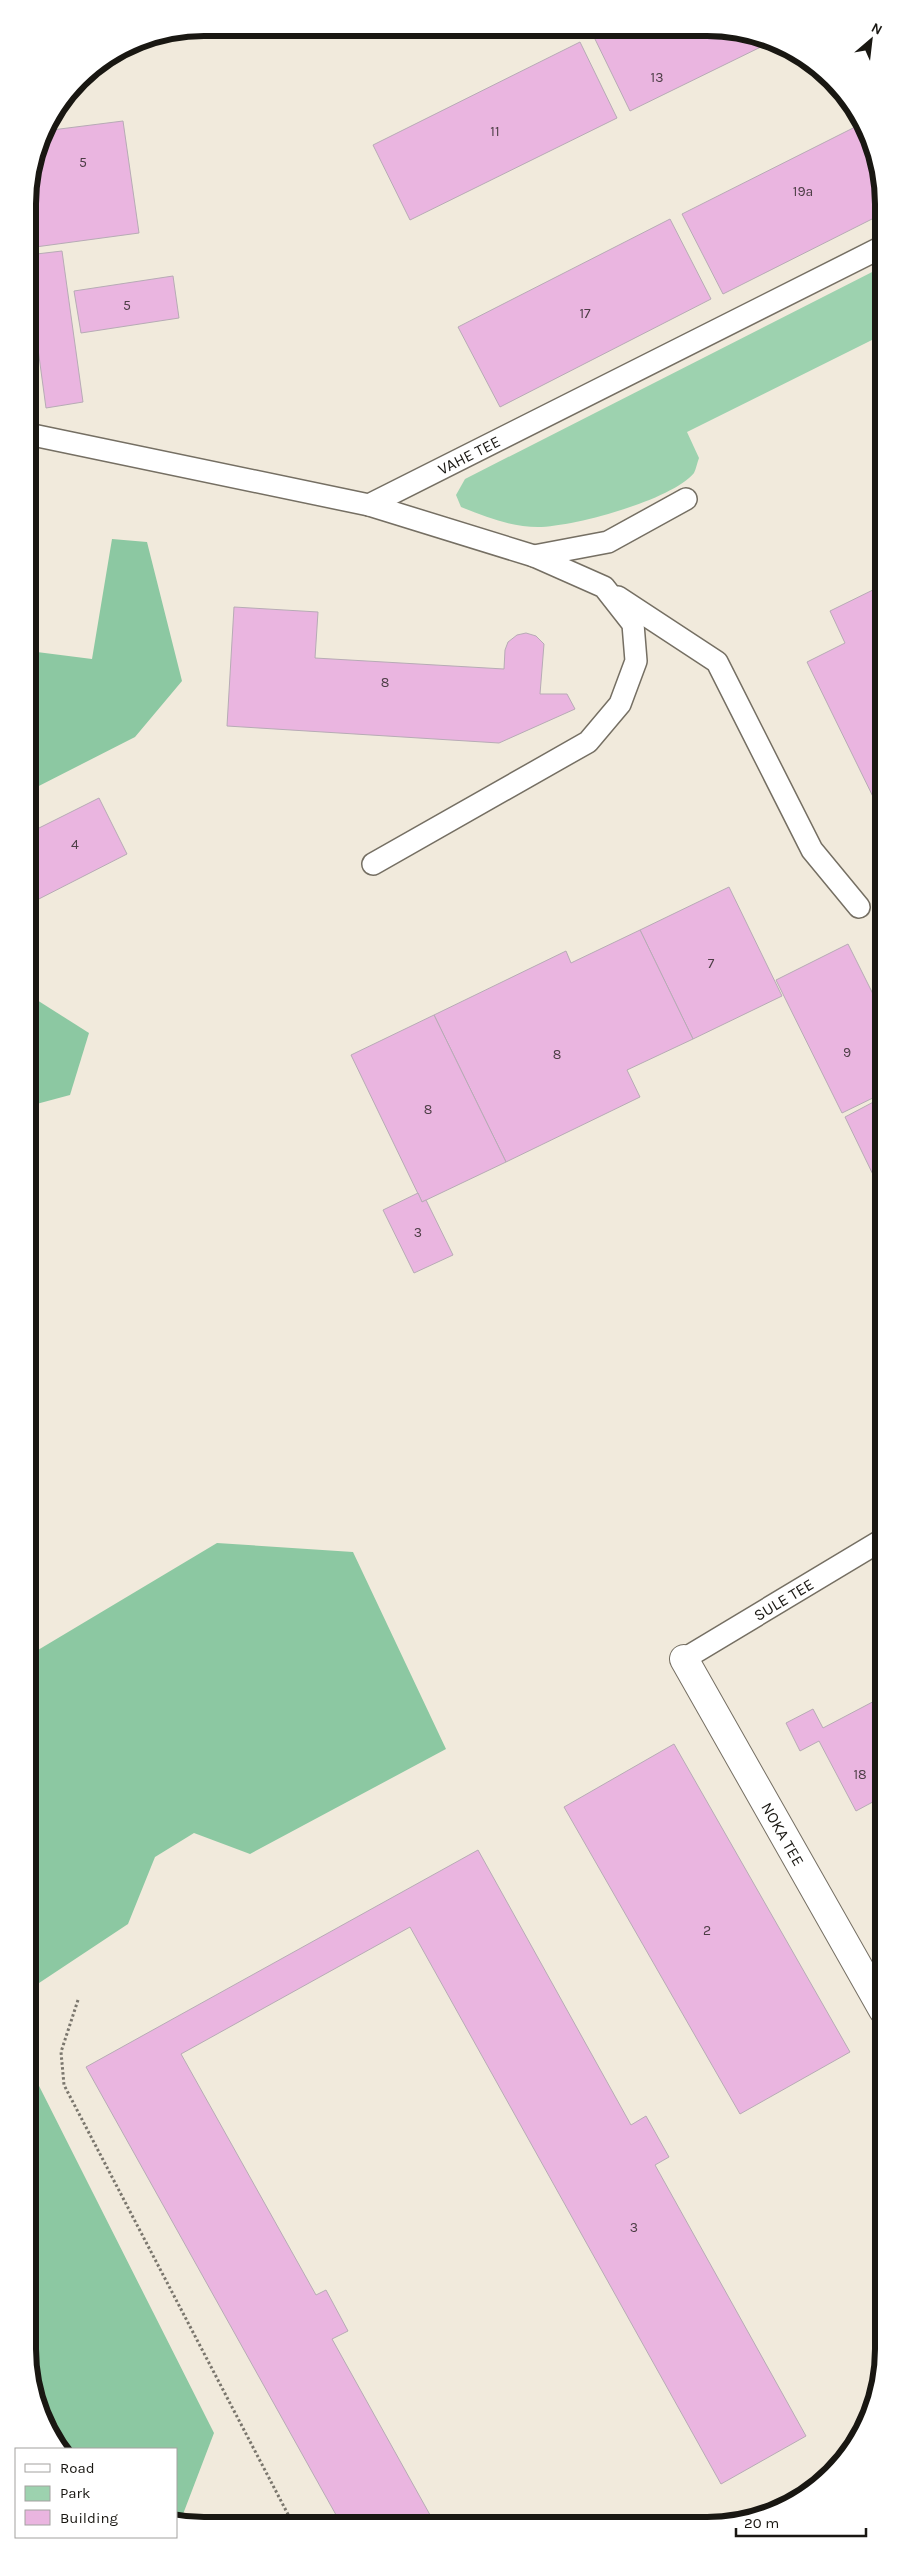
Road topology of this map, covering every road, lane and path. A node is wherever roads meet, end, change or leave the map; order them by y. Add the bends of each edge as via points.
1 (875, 251) edge
2 (37, 436) edge
3 (686, 499) dead end
4 (369, 505) junction
5 (534, 556) junction
6 (604, 587) junction
7 (373, 864) dead end
8 (859, 907) dead end
9 (874, 1545) edge
10 (684, 1659) joint
11 (874, 1994) edge
12 (78, 2000) dead end
13 (289, 2517) edge

1 - 4 lane, VAHE TEE
2 - 4 lane
3 - 5 lane via 608,542
4 - 5 lane
5 - 6 lane
6 - 7 lane via 633,624 636,661 620,704 588,742
6 - 8 lane via 717,662 812,850
9 - 10 lane, SULE TEE
10 - 11 street, NOKA TEE
12 - 13 path via 61,2052 64,2085

